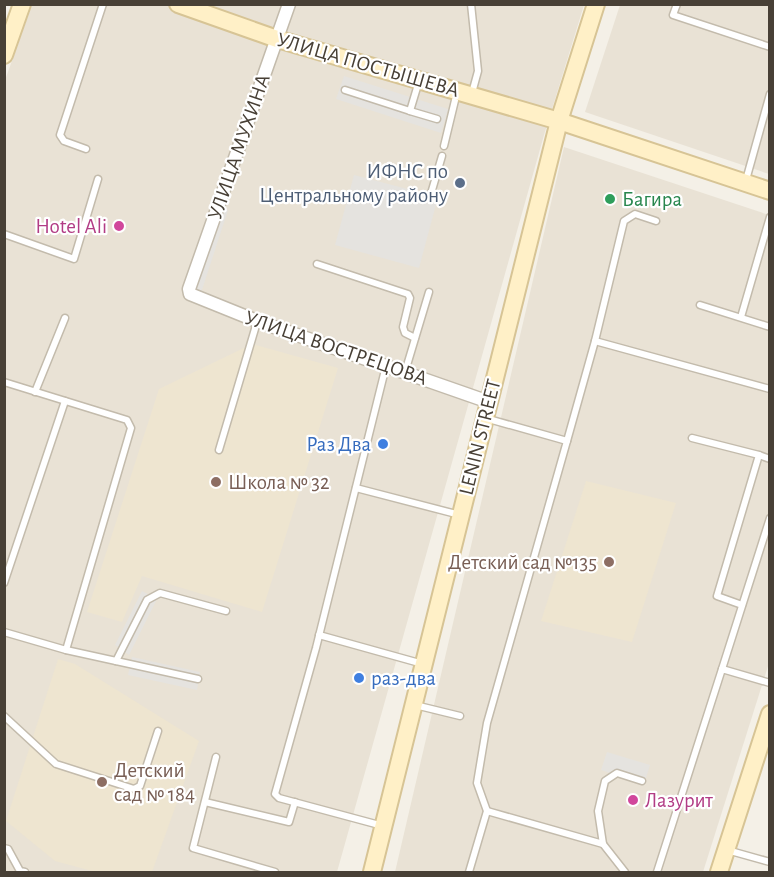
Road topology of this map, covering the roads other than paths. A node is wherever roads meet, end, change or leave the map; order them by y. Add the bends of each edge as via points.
1 (22, 4) edge
2 (103, 4) edge
3 (178, 4) edge
4 (289, 4) edge
5 (471, 4) edge
6 (596, 4) edge
7 (677, 4) edge
8 (198, 8) edge
9 (277, 39) junction
10 (770, 47) edge
11 (4, 55) edge
12 (419, 80) junction
13 (345, 90) dead end
14 (464, 94) junction
15 (770, 94) edge
16 (410, 111) junction
17 (437, 119) dead end
18 (559, 121) junction
19 (444, 146) dead end
20 (86, 149) dead end
21 (442, 156) dead end
22 (98, 178) dead end
23 (745, 183) junction
24 (770, 191) edge
25 (430, 197) dead end
26 (770, 217) edge
27 (656, 221) dead end
28 (4, 234) edge
29 (762, 245) junction
30 (770, 247) edge
31 (317, 264) dead end
32 (189, 289) joint
33 (429, 292) dead end
34 (700, 305) dead end
35 (741, 317) junction
36 (64, 318) dead end
37 (257, 321) junction
38 (770, 327) edge
39 (415, 338) junction
40 (595, 341) junction
41 (386, 366) junction
42 (405, 373) junction
43 (4, 382) edge
44 (770, 389) edge
45 (35, 392) junction
46 (65, 401) junction
47 (487, 410) junction
48 (692, 438) dead end
49 (567, 441) junction
50 (219, 450) dead end
51 (759, 455) junction
52 (770, 459) edge
53 (356, 488) junction
54 (460, 516) junction
55 (770, 518) edge
56 (4, 583) edge
57 (742, 605) junction
58 (226, 611) dead end
59 (4, 632) edge
60 (319, 635) junction
61 (66, 650) junction
62 (116, 661) junction
63 (423, 664) junction
64 (722, 669) junction
65 (198, 679) dead end
66 (770, 683) edge
67 (414, 704) junction
68 (770, 714) edge
69 (4, 716) edge
70 (460, 716) dead end
71 (158, 731) dead end
72 (216, 757) dead end
73 (642, 781) dead end
74 (205, 802) junction
75 (295, 802) junction
76 (486, 811) junction
77 (383, 826) junction
78 (603, 844) junction
79 (4, 848) edge
80 (726, 849) junction
81 (770, 862) edge
82 (21, 872) edge
83 (275, 873) edge
84 (372, 873) edge
85 (469, 873) edge
86 (625, 873) edge
87 (657, 873) edge
88 (719, 873) edge

1 - 11 main road
2 - 20 lane via 60,135 64,141
3 - 8 main road, УЛИЦА ПОСТЫШЕВА
4 - 9 street, УЛИЦА МУХИНА
5 - 14 lane via 478,71
6 - 18 main road, LENIN STREET
7 - 10 lane via 673,15
8 - 9 main road, УЛИЦА ПОСТЫШЕВА
9 - 12 main road, УЛИЦА ПОСТЫШЕВА
9 - 32 street, УЛИЦА МУХИНА
12 - 14 main road, УЛИЦА ПОСТЫШЕВА
12 - 16 lane
13 - 16 lane
14 - 18 main road, УЛИЦА ПОСТЫШЕВА
14 - 19 lane
15 - 23 lane
16 - 17 lane
18 - 23 main road, УЛИЦА ПОСТЫШЕВА
18 - 47 main road, LENIN STREET
21 - 25 lane
22 - 28 lane via 74,259
23 - 24 main road, УЛИЦА ПОСТЫШЕВА
26 - 29 lane
27 - 40 lane via 635,214 624,221
29 - 30 lane
29 - 35 lane
31 - 39 lane via 405,292 410,298 403,327 405,333
32 - 37 street, УЛИЦА ВОСТРЕЦОВА via 192,296
33 - 39 lane
34 - 35 lane
35 - 38 lane
36 - 45 lane
37 - 41 street, УЛИЦА ВОСТРЕЦОВА
37 - 50 lane
39 - 42 lane
40 - 44 lane
40 - 49 lane
41 - 42 street, УЛИЦА ВОСТРЕЦОВА
41 - 53 lane
42 - 47 street, УЛИЦА ВОСТРЕЦОВА
43 - 45 lane
45 - 46 lane
46 - 56 lane
46 - 61 lane via 130,423 131,428
47 - 49 lane
47 - 54 main road, LENIN STREET
48 - 51 lane
49 - 76 lane via 484,722 477,783
51 - 52 lane
51 - 57 lane via 717,596
53 - 54 lane
53 - 60 lane
54 - 63 main road, LENIN STREET
55 - 57 lane
57 - 64 lane
58 - 62 lane via 160,593 147,600
59 - 61 lane
60 - 63 lane
60 - 75 lane via 275,794
61 - 62 lane
62 - 65 lane
63 - 67 main road, LENIN STREET
64 - 66 lane
64 - 87 lane
67 - 70 lane
67 - 77 main road, LENIN STREET
68 - 80 main road
69 - 71 lane via 56,764 134,789 140,786
72 - 74 lane
73 - 78 lane via 617,773 605,781 598,812
74 - 75 lane via 289,822
74 - 83 lane via 194,849
75 - 77 lane
76 - 78 lane
76 - 85 lane
77 - 84 main road, LENIN STREET
78 - 86 lane
79 - 82 lane
80 - 81 lane
80 - 88 main road

